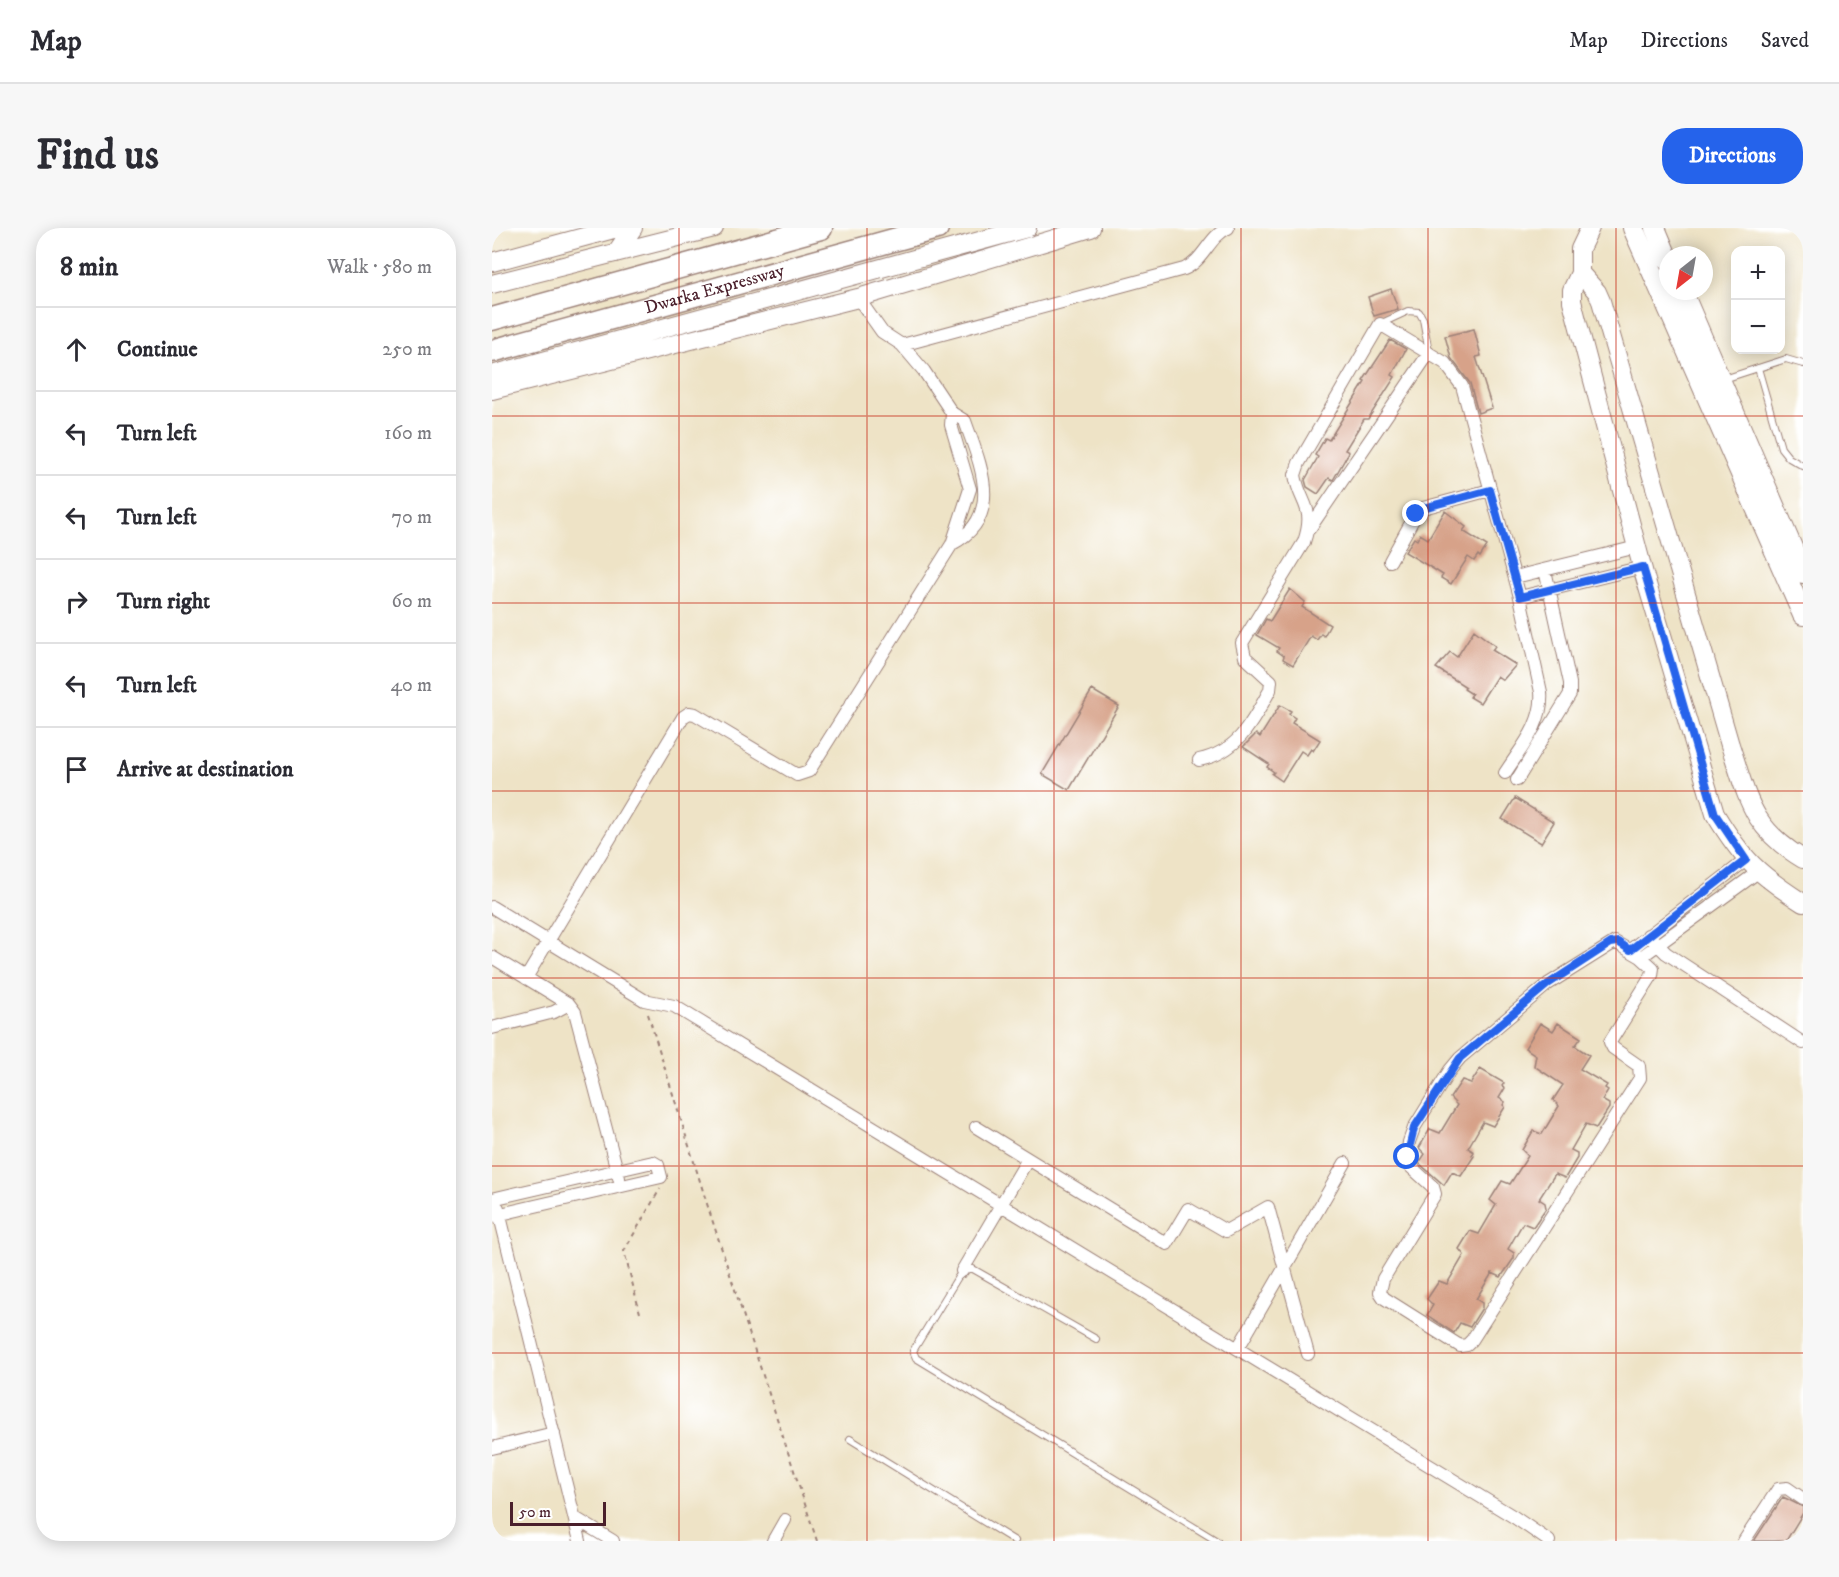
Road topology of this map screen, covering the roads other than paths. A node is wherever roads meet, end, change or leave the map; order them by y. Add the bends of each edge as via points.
1 (617, 228) edge
2 (633, 228) edge
3 (714, 228) edge
4 (821, 228) edge
5 (937, 228) edge
6 (1027, 228) edge
7 (1090, 228) edge
8 (1228, 228) edge
9 (1590, 228) edge
10 (1632, 228) edge
11 (1655, 228) edge
12 (1663, 246) edge
13 (616, 253) junction
14 (492, 261) edge
15 (1580, 273) junction
16 (492, 284) edge
17 (858, 298) junction
18 (1686, 300) edge
19 (492, 319) edge
20 (1380, 324) junction
21 (902, 345) junction
22 (492, 351) edge
23 (1429, 353) junction
24 (1803, 364) edge
25 (1758, 368) junction
26 (492, 375) edge
27 (1720, 381) junction
28 (492, 390) edge
29 (1803, 466) edge
30 (1490, 490) junction
31 (1307, 533) junction
32 (1637, 547) junction
33 (1390, 561) dead end
34 (1643, 567) junction
35 (1545, 570) junction
36 (1803, 573) edge
37 (1515, 577) junction
38 (1548, 590) junction
39 (1520, 597) junction
40 (1803, 615) edge
41 (1199, 760) dead end
42 (1505, 773) dead end
43 (1517, 780) dead end
44 (1803, 859) edge
45 (1752, 866) junction
46 (1803, 903) edge
47 (492, 907) edge
48 (1648, 935) junction
49 (548, 941) junction
50 (1657, 945) junction
51 (1630, 950) junction
52 (492, 957) edge
53 (1641, 957) junction
54 (498, 966) edge
55 (526, 978) junction
56 (569, 1004) junction
57 (492, 1028) edge
58 (1803, 1043) edge
59 (976, 1127) dead end
60 (1028, 1159) junction
61 (1345, 1163) dead end
62 (616, 1170) junction
63 (621, 1186) junction
64 (494, 1198) edge
65 (1000, 1205) junction
66 (496, 1215) edge
67 (1285, 1268) junction
68 (962, 1271) junction
69 (1096, 1339) dead end
70 (1241, 1343) dead end
71 (1308, 1354) dead end
72 (554, 1433) junction
73 (850, 1439) dead end
74 (492, 1448) edge
75 (1803, 1499) edge
76 (575, 1518) junction
77 (785, 1520) dead end
78 (1803, 1535) edge
79 (580, 1541) edge
80 (613, 1541) edge
81 (773, 1541) edge
82 (1015, 1541) edge
83 (1216, 1541) edge
84 (1549, 1541) edge
85 (1744, 1541) edge
86 (1799, 1541) edge

1 - 14 street
2 - 13 street
3 - 13 street
4 - 19 highway, Dwarka Expressway
5 - 22 highway, Dwarka Expressway
6 - 26 street
7 - 17 street
8 - 21 street via 1215,236 1196,261 1184,269
9 - 15 street via 1580,249
10 - 40 main road
11 - 12 main road
13 - 16 street
15 - 32 street via 1572,290 1572,301
15 - 44 street via 1601,301 1754,814 1780,845
17 - 21 street via 882,332
17 - 28 street
18 - 27 main road
20 - 23 street
20 - 23 lane via 1408,310 1419,312
20 - 31 street via 1297,469 1297,485 1309,517
21 - 49 street via 952,413 951,425 970,489 952,544 809,771 797,775 695,714 683,717
23 - 30 street via 1445,363 1462,386
23 - 31 street
24 - 25 lane via 1786,359
25 - 27 lane
25 - 29 lane via 1781,448
27 - 36 main road
30 - 33 street via 1423,508
30 - 37 street
31 - 41 street via 1242,643 1248,662 1271,681 1270,690 1236,743 1217,756
32 - 34 street
32 - 35 street
34 - 38 street
34 - 45 street via 1715,814
35 - 37 street
35 - 38 street
37 - 39 street
38 - 39 street
38 - 43 street via 1570,694
39 - 42 street via 1542,708 1537,723
45 - 46 street
45 - 48 street
45 - 50 street
47 - 49 street
48 - 50 street
48 - 51 street
49 - 55 street
49 - 65 street via 644,1000 674,1006
50 - 53 street
50 - 58 street
51 - 53 street
51 - 53 street via 1618,942 1611,943 1548,984 1460,1058 1414,1128 1407,1157 1435,1194 1383,1279 1380,1292 1454,1344 1467,1345 1472,1340 1640,1078 1639,1066 1610,1042 1652,975 1653,968
52 - 54 street
54 - 55 street
55 - 56 street
56 - 57 street via 554,1012
56 - 62 street via 575,1012
59 - 60 street
60 - 65 street
60 - 67 street via 1167,1244 1188,1209 1226,1231 1268,1207
61 - 67 street
62 - 63 street
62 - 63 street via 653,1162 658,1165 661,1177
62 - 64 street
63 - 66 street
64 - 66 street
65 - 68 street
65 - 84 street
66 - 72 street
67 - 70 street
67 - 71 street
68 - 69 lane via 974,1269
68 - 83 lane via 914,1347 914,1356
72 - 74 street
72 - 76 street
73 - 82 lane
75 - 85 street via 1787,1488 1778,1489
76 - 79 street
76 - 80 street
77 - 81 street
78 - 86 street

